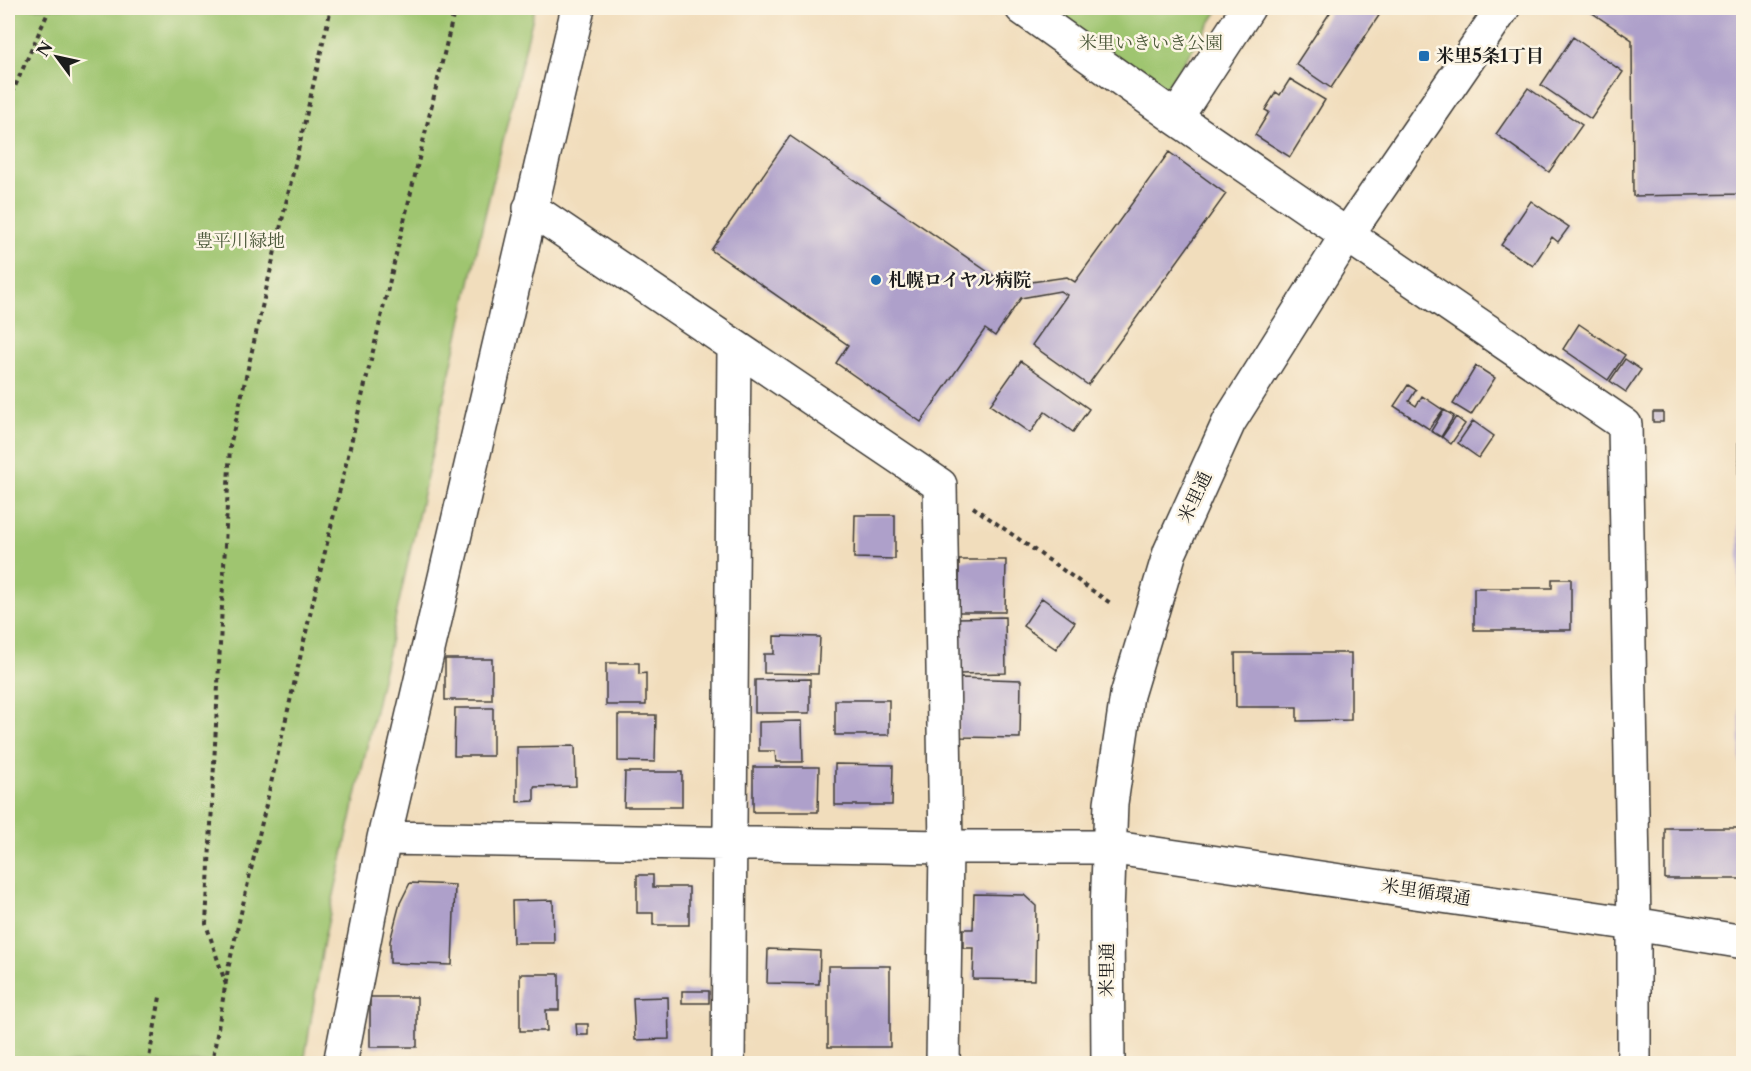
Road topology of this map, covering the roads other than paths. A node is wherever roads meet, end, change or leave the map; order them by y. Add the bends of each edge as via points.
1 (578, 8) edge
2 (1022, 8) edge
3 (1248, 8) edge
4 (1503, 8) edge
5 (1176, 118) junction
6 (530, 208) junction
7 (1347, 235) junction
8 (734, 347) junction
9 (384, 838) junction
10 (730, 843) junction
11 (946, 847) junction
12 (1108, 847) junction
13 (1635, 924) junction
14 (1743, 942) edge
15 (340, 1064) edge
16 (728, 1064) edge
17 (943, 1064) edge
18 (1108, 1064) edge
19 (1634, 1064) edge

1 - 6 street
2 - 5 street
3 - 5 street
4 - 7 street, 米里通
5 - 7 street
6 - 8 street
6 - 9 street
7 - 12 street, 米里通 via 1229,422 1170,552 1127,695
7 - 13 street via 1625,425
8 - 10 street
8 - 11 street via 940,485
9 - 10 street, 米里循環通
9 - 15 street
10 - 11 street, 米里循環通
10 - 16 street
11 - 12 street, 米里循環通
11 - 17 street
12 - 13 street, 米里循環通
12 - 18 street, 米里通
13 - 14 street, 米里循環通
13 - 19 street

